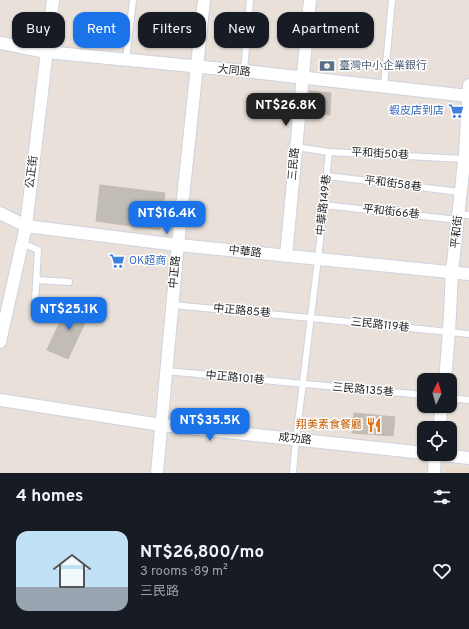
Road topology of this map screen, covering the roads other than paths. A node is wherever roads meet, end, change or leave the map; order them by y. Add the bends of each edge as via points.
1 (53, 0) edge
2 (133, 0) edge
3 (204, 0) edge
4 (250, 0) edge
5 (310, 0) edge
6 (392, 0) edge
7 (0, 43) edge
8 (46, 52) junction
9 (126, 60) junction
10 (197, 67) junction
11 (244, 71) junction
12 (303, 78) junction
13 (384, 86) junction
14 (469, 92) edge
15 (296, 147) junction
16 (329, 152) junction
17 (466, 155) edge
18 (327, 176) junction
19 (464, 186) edge
20 (324, 204) junction
21 (0, 213) edge
22 (462, 216) edge
23 (26, 226) junction
24 (22, 243) junction
25 (178, 245) junction
26 (286, 256) junction
27 (318, 259) junction
28 (452, 272) junction
29 (469, 274) edge
30 (36, 280) junction
31 (69, 282) dead end
32 (35, 301) dead end
33 (172, 305) junction
34 (311, 318) junction
35 (449, 332) junction
36 (469, 334) edge
37 (0, 342) edge
38 (166, 371) junction
39 (446, 373) edge
40 (303, 384) junction
41 (417, 394) edge
42 (457, 399) edge
43 (0, 400) edge
44 (469, 400) edge
45 (161, 425) junction
46 (296, 439) junction
47 (417, 452) edge
48 (457, 457) edge
49 (469, 458) edge
50 (435, 461) edge
51 (157, 473) edge
52 (293, 473) edge
53 (434, 473) edge

1 - 8 street, 公正街
2 - 9 lane
3 - 10 street, 中正路
4 - 11 lane
5 - 12 street, 三民路
6 - 13 lane
7 - 8 street, 大同路
8 - 9 street, 大同路
8 - 23 street, 公正街
9 - 10 street, 大同路
10 - 11 street, 大同路
10 - 25 street, 中正路
11 - 12 street, 大同路
12 - 13 street, 大同路
12 - 15 street, 三民路
13 - 14 street, 大同路
14 - 17 street, 平和街
15 - 16 lane, 平和街50巷
15 - 26 street, 三民路
16 - 17 lane, 平和街50巷
16 - 18 lane, 中華路149巷
17 - 19 street, 平和街
18 - 19 lane, 平和街58巷
18 - 20 lane, 中華路149巷
19 - 22 street, 平和街
20 - 22 lane, 平和街66巷
20 - 27 lane, 中華路149巷
21 - 23 street, 中華路
22 - 28 street, 平和街
23 - 24 street, 公正街
23 - 25 street, 中華路
24 - 30 lane via 38,250
24 - 37 street, 公正街
25 - 26 street, 中華路
25 - 33 street, 中正路
26 - 27 street, 中華路
27 - 28 street, 中華路
27 - 34 lane
28 - 29 street, 中華路
28 - 35 street, 平和街
30 - 31 lane
30 - 32 lane
33 - 34 lane, 中正路85巷
33 - 38 street, 中正路
34 - 35 lane, 三民路119巷
34 - 40 lane
35 - 36 lane, 三民路119巷
35 - 39 street, 平和街
38 - 40 lane, 中正路101巷
38 - 45 street, 中正路
40 - 41 lane, 三民路135巷
40 - 46 lane
42 - 44 lane
43 - 45 street, 成功路
45 - 46 street, 成功路
45 - 51 street, 中正路
46 - 47 street, 成功路
46 - 52 lane
48 - 49 street
50 - 53 street

